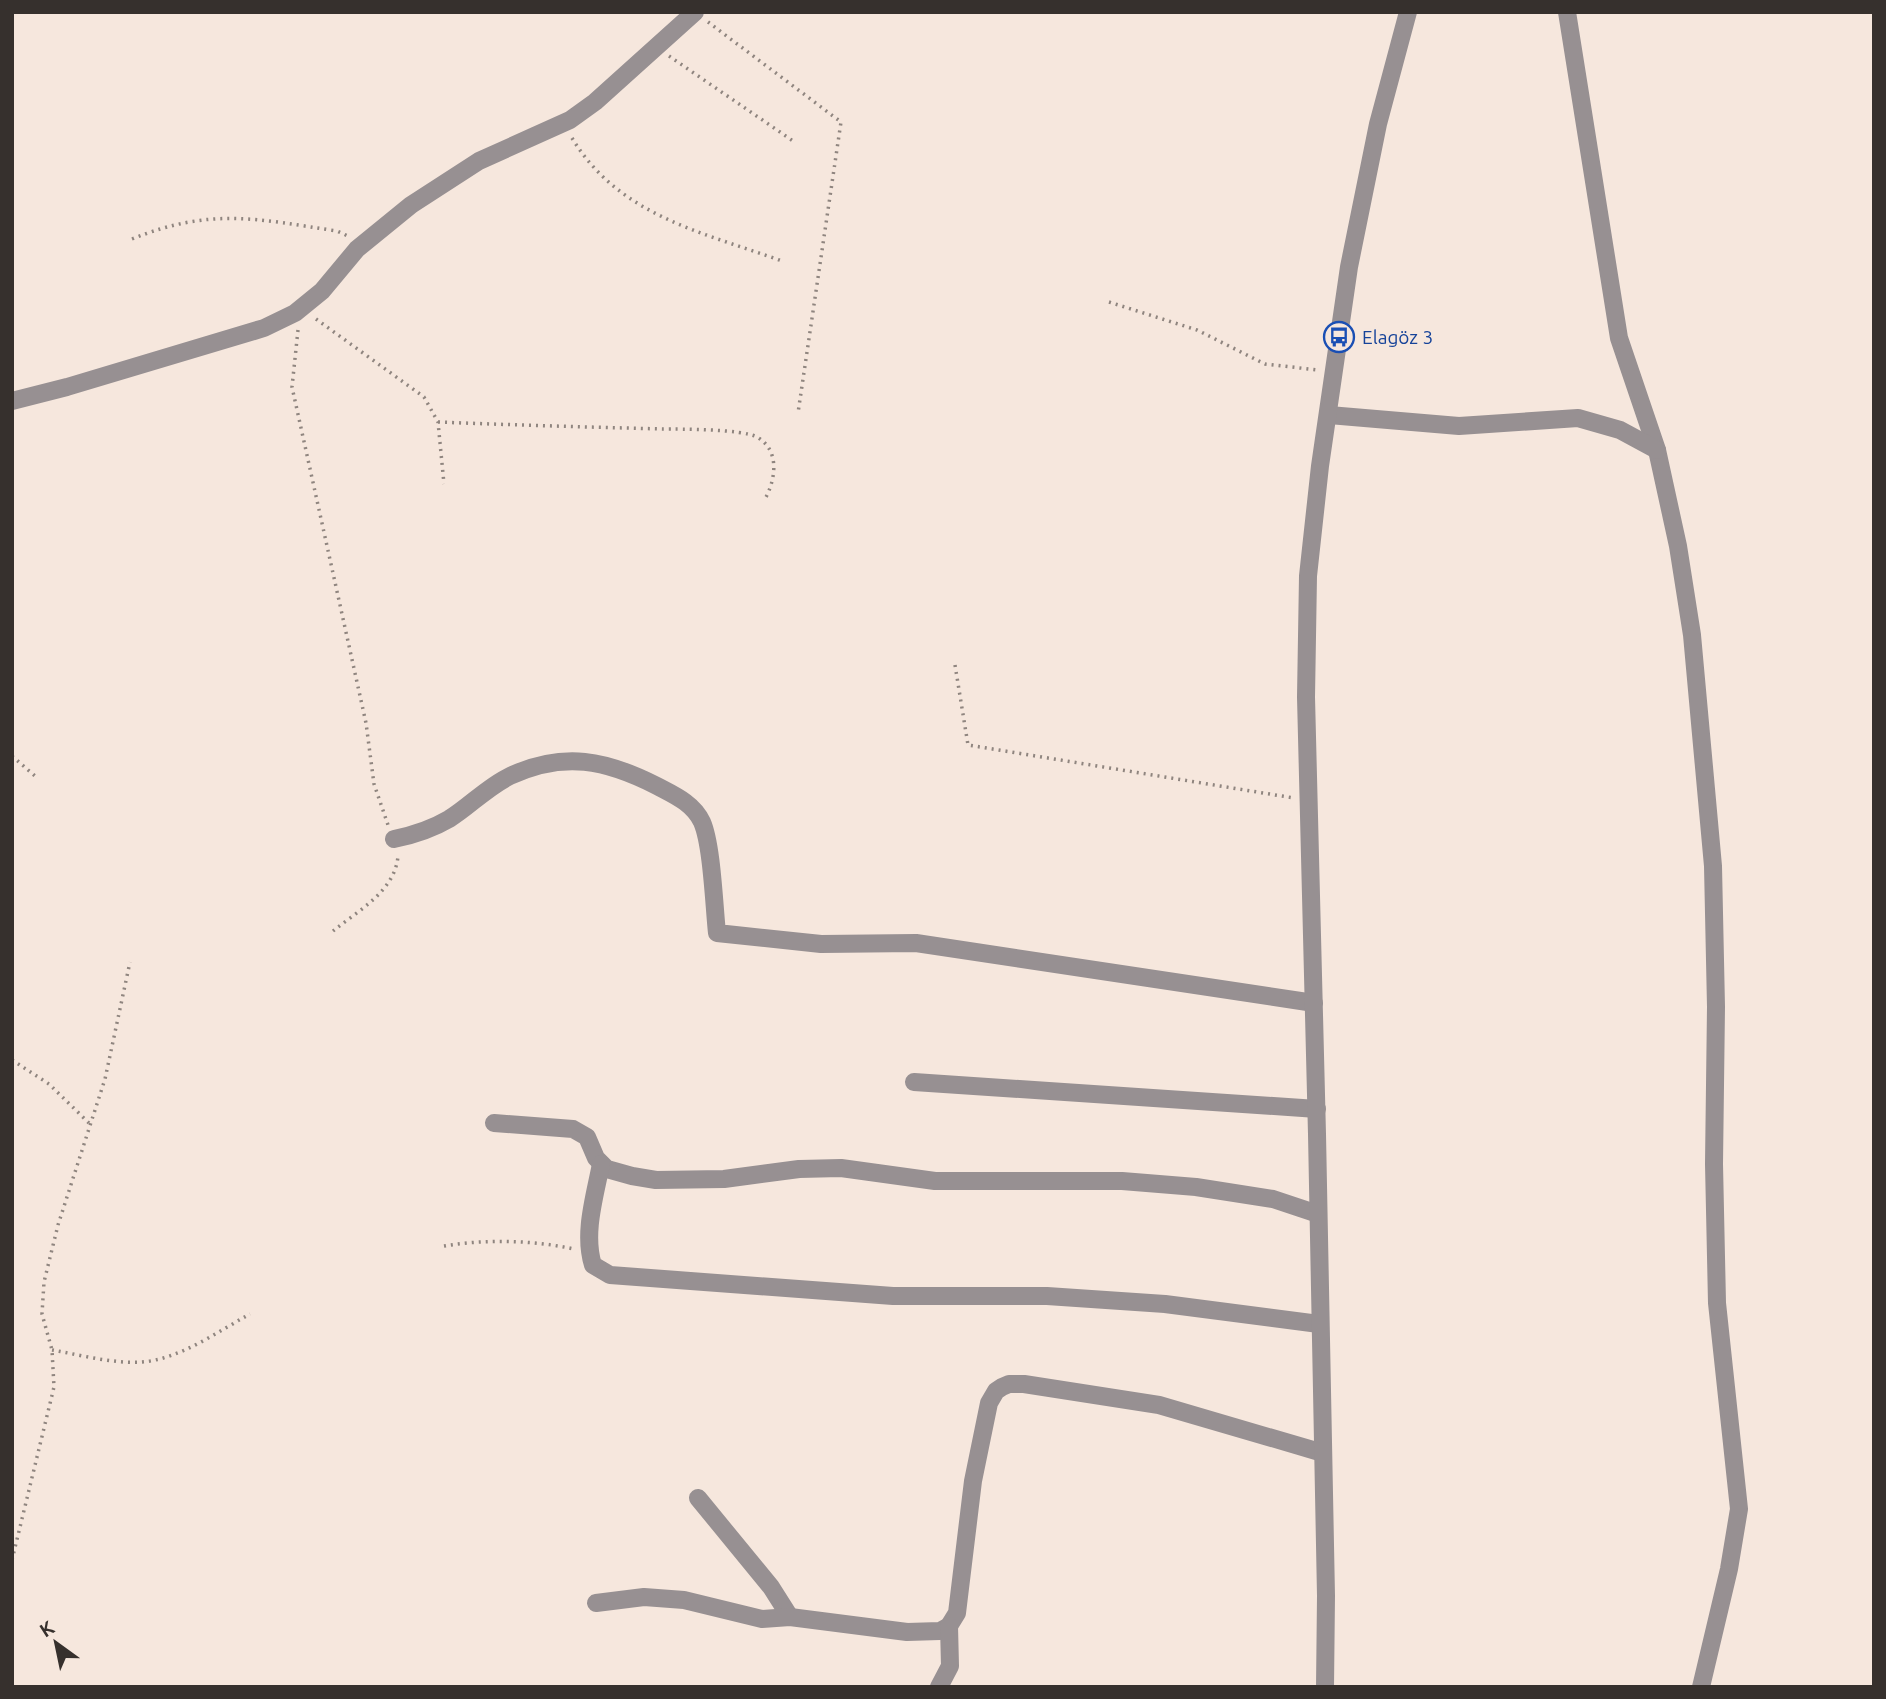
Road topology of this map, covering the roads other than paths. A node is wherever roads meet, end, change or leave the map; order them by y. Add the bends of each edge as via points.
1 (695, 12) edge
2 (1408, 12) edge
3 (1567, 12) edge
4 (12, 401) edge
5 (1329, 415) junction
6 (1657, 450) junction
7 (394, 839) road end
8 (1314, 1003) junction
9 (915, 1082) dead end
10 (1317, 1108) junction
11 (494, 1123) dead end
12 (601, 1164) junction
13 (1318, 1214) junction
14 (1319, 1324) junction
15 (1323, 1453) junction
16 (698, 1498) dead end
17 (596, 1603) dead end
18 (790, 1617) junction
19 (949, 1626) junction
20 (939, 1687) edge
21 (1325, 1687) edge
22 (1701, 1687) edge

1 - 4 street via 564,124 505,148 411,205 363,243 301,309 264,328
2 - 5 street via 1362,195
3 - 6 street via 1619,338
5 - 6 street via 1459,426 1578,418 1620,430
5 - 8 street via 1308,576
6 - 22 street via 1692,635 1713,866 1717,1303 1739,1509
7 - 8 street via 435,827 491,786 534,766 569,760 605,765 678,797 696,813 706,835 717,933 821,944 916,943
8 - 10 street
9 - 10 street
10 - 13 street
11 - 12 street via 573,1129 587,1137
12 - 13 street via 656,1180 841,1168 935,1181 1122,1181 1273,1199
12 - 14 street via 589,1251 593,1265 610,1275 893,1296 1047,1296 1166,1304
13 - 14 street
14 - 15 street
15 - 19 street via 1160,1405 1016,1383 1002,1387 989,1403 957,1613
15 - 21 street
16 - 18 street
17 - 18 street via 644,1597 684,1600 762,1619
18 - 19 street via 907,1632 931,1633
19 - 20 street via 950,1666

